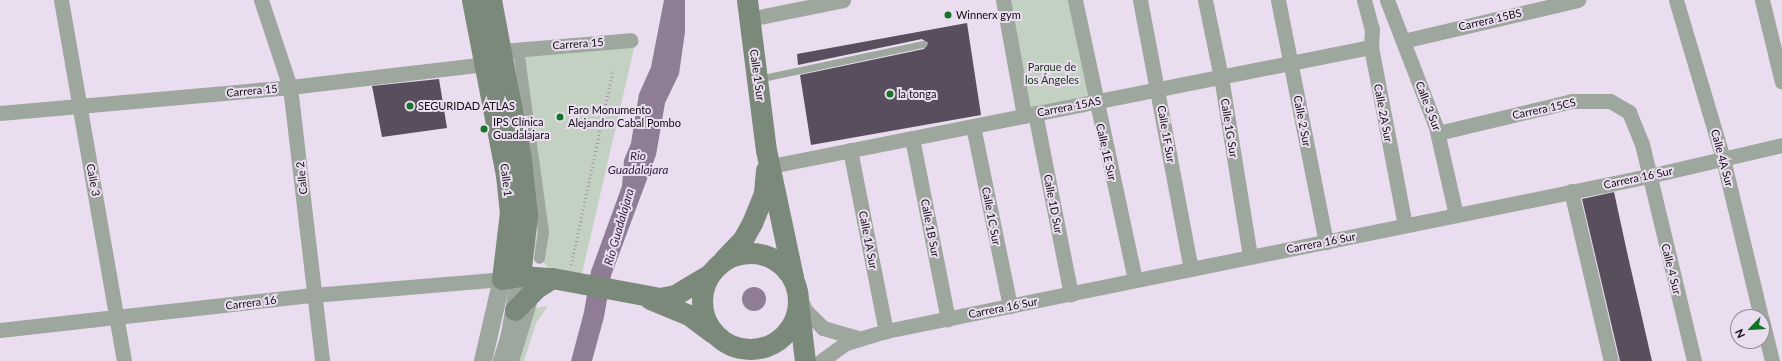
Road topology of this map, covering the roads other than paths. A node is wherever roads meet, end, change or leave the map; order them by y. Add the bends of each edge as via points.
1 (61, 0) edge
2 (261, 0) edge
3 (472, 0) edge
4 (491, 0) edge
5 (843, 0) edge
6 (1003, 0) edge
7 (1075, 0) edge
8 (1140, 0) edge
9 (1205, 0) edge
10 (1278, 0) edge
11 (1364, 0) edge
12 (1388, 0) edge
13 (1578, 0) edge
14 (1676, 0) edge
15 (1762, 0) edge
16 (748, 10) edge
17 (631, 40) dead end
18 (1403, 41) junction
19 (923, 44) dead end
20 (1371, 47) junction
21 (502, 56) junction
22 (1290, 63) junction
23 (1221, 77) junction
24 (758, 80) junction
25 (1782, 82) edge
26 (290, 87) junction
27 (1158, 89) junction
28 (1095, 102) junction
29 (81, 106) junction
30 (0, 113) edge
31 (1030, 115) junction
32 (973, 126) junction
33 (1438, 133) junction
34 (912, 138) junction
35 (1782, 145) edge
36 (850, 150) junction
37 (1723, 159) junction
38 (767, 161) junction
39 (1649, 176) junction
40 (1571, 191) junction
41 (1456, 215) junction
42 (1405, 225) junction
43 (527, 230) junction
44 (1326, 242) junction
45 (1250, 257) junction
46 (539, 258) dead end
47 (716, 268) junction
48 (1191, 269) junction
49 (560, 274) junction
50 (1135, 280) junction
51 (519, 281) junction
52 (796, 291) junction
53 (1071, 294) junction
54 (313, 295) junction
55 (643, 297) junction
56 (1010, 306) junction
57 (1760, 309) edge
58 (515, 310) joint
59 (117, 319) junction
60 (948, 319) junction
61 (0, 330) edge
62 (886, 330) junction
63 (719, 337) junction
64 (859, 338) junction
65 (1769, 349) edge
66 (754, 355) edge
67 (124, 361) edge
68 (322, 361) edge
69 (483, 361) edge
70 (502, 361) edge
71 (513, 361) edge
72 (805, 361) edge
73 (821, 361) edge
74 (1611, 361) edge
75 (1694, 361) edge
76 (1772, 361) edge

1 - 29 street, Calle 3
2 - 26 street, Calle 2
3 - 21 main road, Calle 1
4 - 21 main road, Calle 1
5 - 16 street
6 - 31 street
7 - 28 street, Calle 1E Sur
8 - 27 street, Calle 1F Sur
9 - 23 street, Calle 1G Sur
10 - 22 street, Calle 2 Sur
11 - 20 street, Calle 2A Sur via 1372,29
12 - 18 street, Calle 3 Sur
13 - 18 street, Carrera 15BS
14 - 37 street, Calle 4A Sur
15 - 25 street
16 - 24 main road, Calle 1 Sur
17 - 21 street, Carrera 15
18 - 33 street, Calle 3 Sur
19 - 24 lane
20 - 22 street, Carrera 15AS
20 - 42 street, Calle 2A Sur
21 - 26 street, Carrera 15
21 - 43 main road, Calle 1 via 521,159
21 - 46 street via 543,232
21 - 51 main road, Calle 1 via 506,176
22 - 23 street, Carrera 15AS
22 - 44 street, Calle 2 Sur
23 - 27 street, Carrera 15AS
23 - 45 street, Calle 1G Sur
24 - 38 main road, Calle 1 Sur
26 - 29 street, Carrera 15
26 - 54 street, Calle 2 via 304,189
27 - 28 street, Carrera 15AS
27 - 48 street, Calle 1F Sur
28 - 31 street, Carrera 15AS
28 - 50 street, Calle 1E Sur
29 - 30 street, Carrera 15
29 - 59 street, Calle 3
31 - 32 street, Carrera 15AS
31 - 53 street, Calle 1D Sur
32 - 34 street, Carrera 15AS
32 - 56 street, Calle 1C Sur
33 - 39 street, Carrera 15CS via 1572,101 1610,101 1629,112 1642,144
33 - 41 street, Calle 3 Sur
34 - 36 street, Carrera 15AS
34 - 60 street, Calle 1B Sur
35 - 37 street, Carrera 16 Sur
36 - 38 street, Carrera 15AS
36 - 62 street, Calle 1A Sur
37 - 39 street, Carrera 16 Sur
37 - 57 street, Calle 4A Sur
38 - 47 main road, Calle 1 Sur via 764,193 752,223 743,239
38 - 52 main road, Calle 1 Sur
39 - 40 street, Carrera 16 Sur
39 - 75 street, Calle 4 Sur
40 - 41 street, Carrera 16 Sur
40 - 74 street
41 - 42 street, Carrera 16 Sur
42 - 44 street, Carrera 16 Sur
43 - 49 main road via 528,252 537,265
43 - 51 main road, Calle 1
44 - 45 street, Carrera 16 Sur
45 - 48 street, Carrera 16 Sur
47 - 52 main road via 734,255 762,254 784,266
47 - 55 main road via 675,295 660,298
47 - 63 main road via 704,285 702,302 705,316
48 - 50 street, Carrera 16 Sur
49 - 51 main road
49 - 55 main road
50 - 53 street, Carrera 16 Sur
51 - 54 street, Carrera 16
51 - 58 main road
51 - 69 street, Calle 1
51 - 71 street
52 - 64 street via 804,310 823,328
52 - 66 main road via 796,317 789,330
52 - 72 main road, Calle 1 Sur
53 - 56 street, Carrera 16 Sur
54 - 59 street, Carrera 16
54 - 68 street, Calle 2
55 - 63 main road via 689,315
56 - 60 street, Carrera 16 Sur
58 - 70 street
59 - 61 street, Carrera 16
59 - 67 street, Calle 3
60 - 62 street, Carrera 16 Sur
62 - 64 street, Carrera 16 Sur
63 - 66 main road
64 - 73 street, Carrera 16 Sur via 836,349
65 - 76 street, Calle 4A Sur

